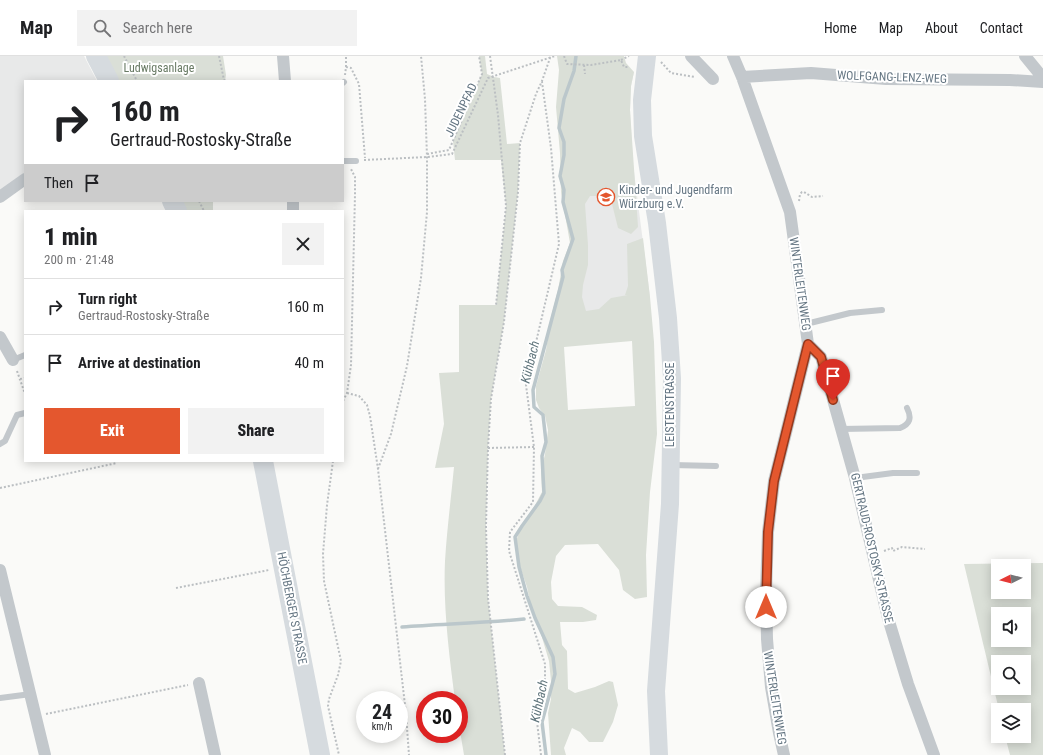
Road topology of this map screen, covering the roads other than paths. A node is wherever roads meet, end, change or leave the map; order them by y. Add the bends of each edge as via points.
1 (96, 56) edge
2 (283, 56) edge
3 (647, 56) edge
4 (691, 56) edge
5 (733, 56) edge
6 (1025, 56) edge
7 (742, 77) junction
8 (1043, 78) edge
9 (713, 79) dead end
10 (108, 80) edge
11 (285, 80) edge
12 (1043, 82) edge
13 (345, 161) edge
14 (356, 161) dead end
15 (24, 180) edge
16 (0, 197) edge
17 (882, 310) dead end
18 (806, 324) junction
19 (0, 337) edge
20 (808, 344) junction
21 (24, 355) edge
22 (13, 360) joint
23 (907, 408) dead end
24 (24, 413) edge
25 (842, 429) junction
26 (0, 444) edge
27 (264, 462) edge
28 (670, 465) junction
29 (716, 466) dead end
30 (917, 473) dead end
31 (855, 478) junction
32 (0, 570) edge
33 (199, 683) road end
34 (31, 694) junction
35 (0, 698) edge
36 (45, 755) edge
37 (215, 755) edge
38 (320, 755) edge
39 (659, 755) edge
40 (784, 755) edge
41 (934, 755) edge

1 - 10 main road
2 - 11 street
3 - 28 main road, LEISTENSTRASSE via 642,100 643,136 657,223 668,318 672,378
4 - 9 street
5 - 7 street, WINTERLEITENWEG
6 - 8 street
7 - 12 street, WOLFGANG-LENZ-WEG via 811,73 886,79
7 - 18 street, WINTERLEITENWEG via 790,212
13 - 14 lane
15 - 16 street
17 - 18 lane
18 - 20 street, WINTERLEITENWEG
19 - 22 street
20 - 25 street, GERTRAUD-ROSTOSKY-STRASSE via 821,357
20 - 40 street, WINTERLEITENWEG via 774,481 768,532 767,639 771,687
21 - 22 lane
23 - 25 lane via 910,420 906,426 900,428
24 - 26 lane via 17,415 5,441
25 - 31 street, GERTRAUD-ROSTOSKY-STRASSE
27 - 38 main road, HÖCHBERGER STRASSE
28 - 29 lane
28 - 39 main road, LEISTENSTRASSE via 670,504 656,691
30 - 31 lane
31 - 41 street, GERTRAUD-ROSTOSKY-STRASSE via 888,618 908,684
32 - 34 street
33 - 37 street
34 - 35 lane
34 - 36 street

